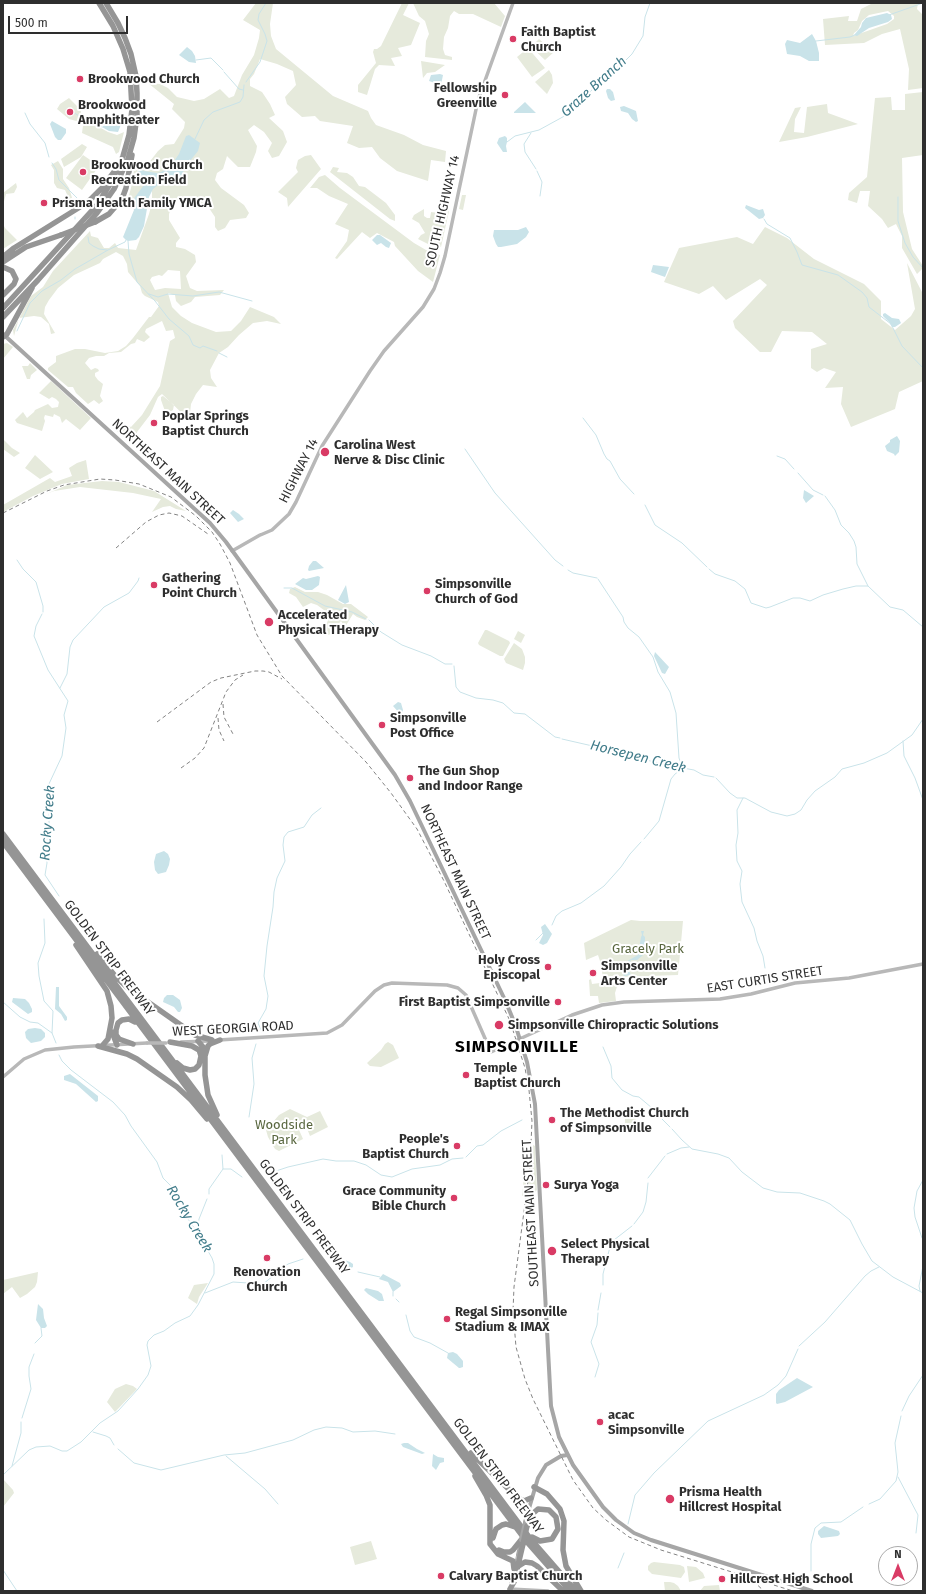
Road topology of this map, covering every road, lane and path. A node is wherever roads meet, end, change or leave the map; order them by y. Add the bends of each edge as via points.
1 (99, 3) edge
2 (106, 3) edge
3 (513, 3) edge
4 (137, 116) junction
5 (124, 152) junction
6 (3, 256) edge
7 (3, 262) edge
8 (3, 267) edge
9 (35, 283) junction
10 (3, 295) edge
11 (3, 308) edge
12 (3, 317) edge
13 (4, 336) edge
14 (350, 402) joint
15 (232, 551) junction
16 (3, 834) edge
17 (3, 842) edge
18 (58, 916) junction
19 (68, 921) junction
20 (923, 964) edge
21 (111, 1024) junction
22 (142, 1028) junction
23 (520, 1038) junction
24 (212, 1040) junction
25 (220, 1040) junction
26 (198, 1041) junction
27 (168, 1042) junction
28 (133, 1044) junction
29 (117, 1045) junction
30 (100, 1046) junction
31 (166, 1052) junction
32 (491, 1052) joint
33 (205, 1056) junction
34 (3, 1077) edge
35 (231, 1142) junction
36 (458, 1444) junction
37 (567, 1455) junction
38 (534, 1487) junction
39 (531, 1498) junction
40 (507, 1507) junction
41 (526, 1524) junction
42 (519, 1530) junction
43 (522, 1542) junction
44 (518, 1555) junction
45 (506, 1557) junction
46 (516, 1568) junction
47 (509, 1590) edge
48 (548, 1591) edge
49 (563, 1591) edge
50 (570, 1591) edge
51 (576, 1591) edge
52 (580, 1591) edge
53 (812, 1591) edge

1 - 5 highway via 118,36 130,72 132,109
2 - 4 highway via 122,30 132,58 136,81
3 - 14 main road, SOUTH HIGHWAY 14 via 478,100 445,256 436,283 423,307 381,355
4 - 7 highway, bridge via 134,147 124,194 111,212 95,222 26,247
4 - 9 highway via 131,149 114,189 97,213
5 - 6 highway via 108,180 88,202
5 - 11 highway via 112,181 97,204
8 - 10 highway via 12,271 16,278 14,284
9 - 12 highway
9 - 13 highway
13 - 15 main road, NORTHEAST MAIN STREET via 198,510
14 - 15 main road, HIGHWAY 14 via 316,456 288,514 272,530
15 - 23 main road, NORTHEAST MAIN STREET via 404,790
16 - 19 highway, GOLDEN STRIP FREEWAY
17 - 18 highway, GOLDEN STRIP FREEWAY
18 - 21 highway via 107,992 111,1006
18 - 22 highway, GOLDEN STRIP FREEWAY
19 - 24 highway via 128,988 195,1035
19 - 31 highway, GOLDEN STRIP FREEWAY
20 - 23 main road, EAST CURTIS STREET via 852,977 795,983 720,999 606,1004 572,1015
21 - 29 highway via 112,1035
21 - 30 highway via 108,1039
22 - 28 highway via 129,1018 118,1023 118,1037
22 - 35 highway, GOLDEN STRIP FREEWAY
23 - 32 main road, EAST CURTIS STREET
23 - 37 main road, SOUTHEAST MAIN STREET via 535,1104 551,1406 556,1430
24 - 25 main road, WEST GEORGIA ROAD
24 - 26 main road, WEST GEORGIA ROAD
25 - 32 main road, WEST GEORGIA ROAD via 326,1033 342,1026 375,991 392,983 453,986 462,990
25 - 33 highway via 208,1046
26 - 27 main road, WEST GEORGIA ROAD
26 - 33 highway
27 - 28 main road, WEST GEORGIA ROAD, bridge
27 - 31 highway via 192,1046 199,1050 202,1056 199,1065 190,1070 183,1068
28 - 29 main road, WEST GEORGIA ROAD
29 - 30 main road, WEST GEORGIA ROAD
30 - 34 main road, WEST GEORGIA ROAD via 42,1051 24,1059
30 - 35 highway via 127,1054 177,1087
31 - 35 highway, GOLDEN STRIP FREEWAY
33 - 35 highway via 208,1095
35 - 36 highway, GOLDEN STRIP FREEWAY
36 - 39 highway via 518,1498 524,1501
36 - 40 highway, GOLDEN STRIP FREEWAY
36 - 42 highway, GOLDEN STRIP FREEWAY
36 - 45 highway via 490,1505 490,1544 493,1550
37 - 38 main road via 546,1465
37 - 53 main road, SOUTHEAST MAIN STREET via 603,1507 634,1533
38 - 39 main road
38 - 52 highway via 547,1494 560,1509 564,1521 563,1550 566,1566
39 - 41 main road
40 - 41 highway via 538,1541 552,1539 557,1533 555,1514 549,1510 542,1508 533,1512
40 - 51 highway, GOLDEN STRIP FREEWAY via 529,1537
41 - 43 highway, bridge
42 - 43 highway via 502,1524 494,1532 493,1541 497,1549 506,1553
42 - 50 highway, GOLDEN STRIP FREEWAY
43 - 44 main road
43 - 46 highway
44 - 45 highway
44 - 46 main road
45 - 46 highway via 513,1560
46 - 47 highway via 514,1582
46 - 49 highway via 525,1562 532,1563
47 - 48 main road

